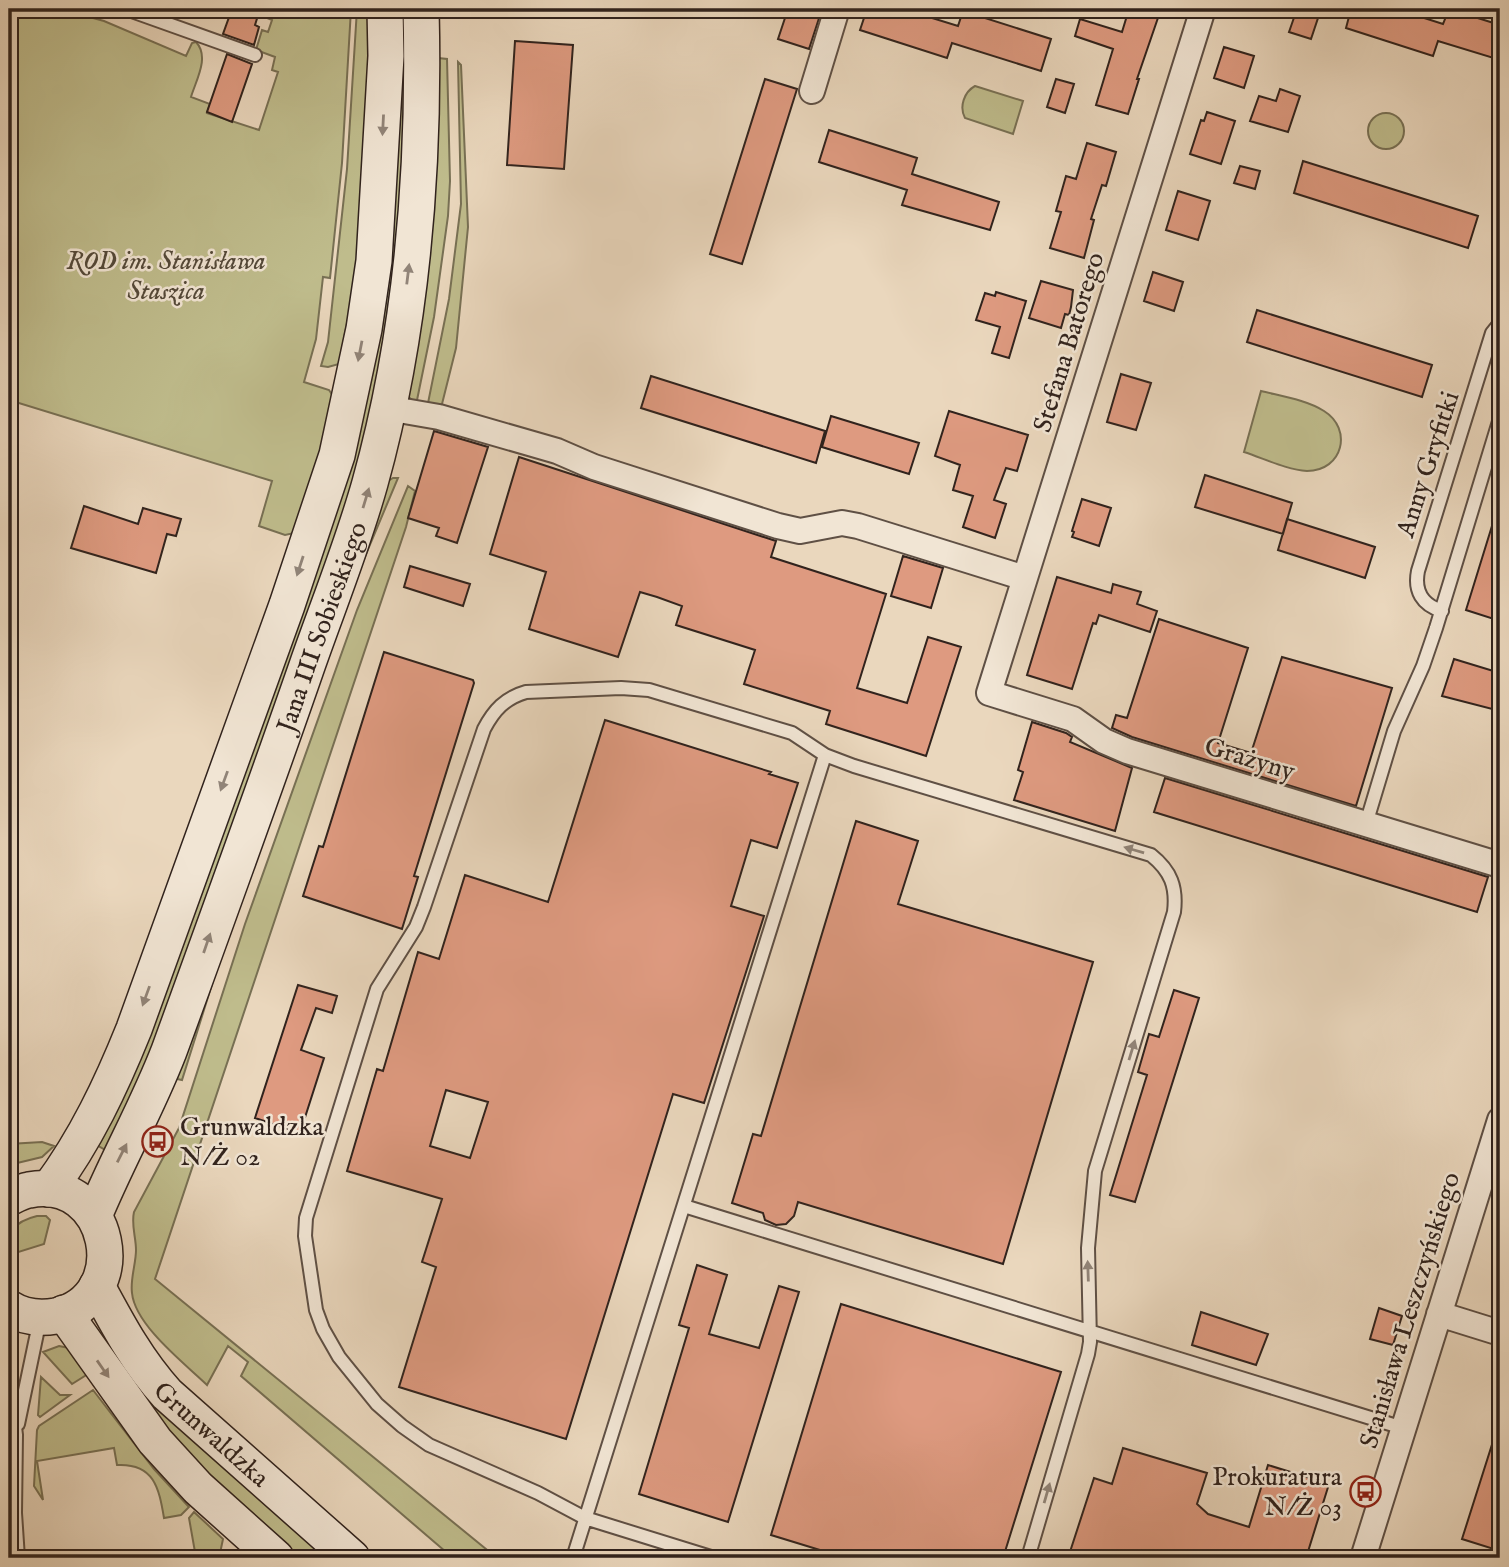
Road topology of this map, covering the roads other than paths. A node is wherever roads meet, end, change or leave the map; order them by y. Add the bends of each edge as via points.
1 (126, 9) edge
2 (384, 9) edge
3 (421, 9) edge
4 (837, 9) edge
5 (1203, 9) edge
6 (255, 55) dead end
7 (812, 91) dead end
8 (1500, 323) edge
9 (387, 408) junction
10 (1500, 418) edge
11 (1025, 578) junction
12 (1442, 611) junction
13 (989, 693) joint
14 (825, 755) junction
15 (1366, 824) junction
16 (1500, 865) edge
17 (1500, 1120) edge
18 (50, 1189) junction
19 (9, 1198) edge
20 (684, 1206) junction
21 (94, 1216) junction
22 (97, 1286) junction
23 (1439, 1314) junction
24 (27, 1317) edge
25 (1090, 1332) junction
26 (1500, 1333) edge
27 (9, 1378) edge
28 (1403, 1428) junction
29 (16, 1435) junction
30 (586, 1518) junction
31 (18, 1558) edge
32 (275, 1558) edge
33 (352, 1558) edge
34 (573, 1558) edge
35 (713, 1558) edge
36 (1028, 1558) edge
37 (1363, 1558) edge

1 - 6 lane
2 -> 18 street, Jana III Sobieskiego via 386,57 374,261 337,455 288,605 134,1029 93,1121
9 -> 3 street, Jana III Sobieskiego via 414,221
4 - 7 street
5 - 11 street, Stefana Batorego
8 - 12 lane, Anny Gryfitki via 1492,332 1418,571 1421,598
9 - 11 street via 439,417 557,451 778,526 800,531 842,523 858,526
21 -> 9 street, Jana III Sobieskiego via 169,1052 362,509
10 - 12 lane
11 - 13 street, Stefana Batorego
12 - 15 lane via 1394,731
13 - 15 street, Grażyny via 1073,719 1127,751
14 - 20 lane
25 -> 14 lane via 1088,1248 1095,1171 1174,912 1175,893 1168,870 1151,855
14 - 30 lane via 792,733 636,688 513,695 484,729 416,927 377,989 304,1226 323,1329 357,1382 402,1426 447,1455
15 - 16 street, Grażyny
17 - 23 street, Stanisława Leszczyńskiego
18 - 19 street via 28,1190
18 - 21 street via 82,1203
20 - 25 lane
20 - 30 lane
21 - 22 street via 106,1251
22 - 24 street via 83,1303
22 - 33 street, Grunwaldzka via 130,1348 167,1394
23 - 26 street
23 - 28 street, Stanisława Leszczyńskiego
24 - 29 lane
24 -> 32 street, Grunwaldzka
25 - 28 lane
36 -> 25 lane via 1088,1353
27 - 29 lane
28 - 37 street, Stanisława Leszczyńskiego
29 - 31 lane
30 - 34 lane
30 - 35 lane

